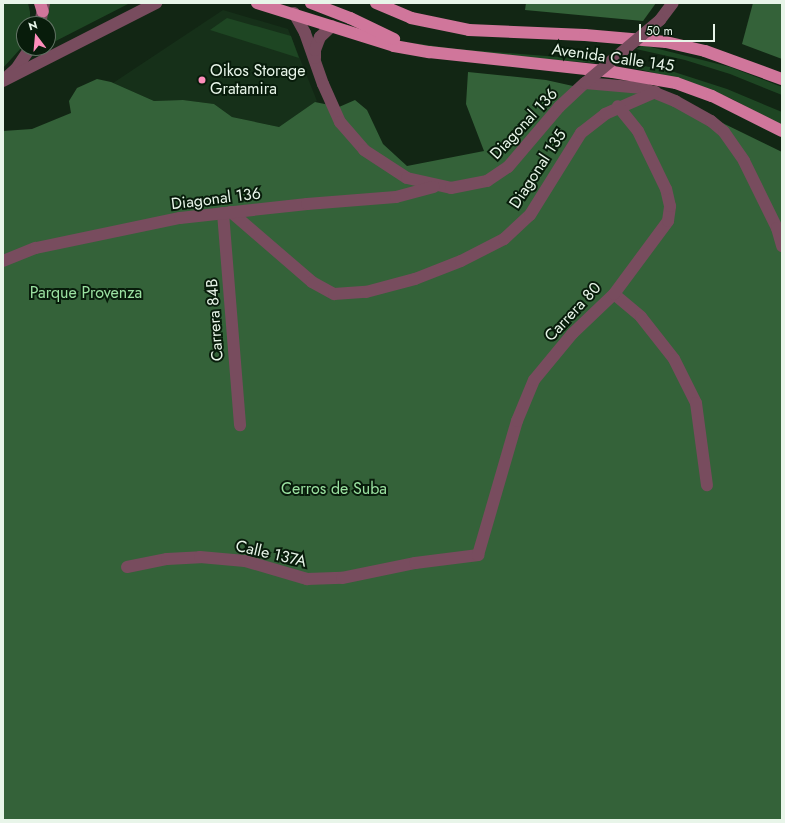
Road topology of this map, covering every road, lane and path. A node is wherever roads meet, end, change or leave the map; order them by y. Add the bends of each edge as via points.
1 (257, 3) edge
2 (311, 3) edge
3 (673, 3) edge
4 (154, 4) edge
5 (380, 4) edge
6 (42, 6) edge
7 (294, 13) junction
8 (41, 16) edge
9 (332, 26) junction
10 (429, 52) junction
11 (25, 56) edge
12 (315, 59) junction
13 (782, 79) edge
14 (3, 80) edge
15 (582, 86) junction
16 (655, 92) junction
17 (618, 106) junction
18 (782, 131) edge
19 (436, 186) junction
20 (227, 212) junction
21 (782, 246) edge
22 (3, 261) edge
23 (614, 294) junction
24 (240, 426) dead end
25 (707, 485) dead end
26 (478, 555) joint
27 (127, 567) dead end

1 - 7 main road, Avenida Calle 145
2 - 10 main road, Avenida Calle 145
3 - 15 street, bridge via 660,20
4 - 14 street
5 - 13 main road, Avenida Calle 145 via 411,18 469,30 584,35 666,42 705,51
6 - 8 street
7 - 9 main road, Avenida Calle 145
7 - 12 street, Diagonal 136
9 - 10 main road, Avenida Calle 145 via 394,46
9 - 12 street via 316,44
10 - 18 main road, Avenida Calle 145 via 662,79 712,96
11 - 14 street via 16,69
12 - 19 street, Diagonal 136 via 330,103 351,136 381,163 407,178
15 - 16 street via 601,85
15 - 19 street, Diagonal 136 via 499,175 463,187
16 - 17 street, Diagonal 135
16 - 21 street via 711,121 724,132 744,161
17 - 20 street, Diagonal 135 via 596,119 581,133 530,215 504,239 460,261 415,279 366,292 334,294 312,282
17 - 23 street, Carrera 80 via 638,130 666,189 670,206 668,221
19 - 20 street, Diagonal 136 via 396,197
20 - 22 street, Diagonal 136 via 180,218 36,248
20 - 24 street, Carrera 84B
23 - 25 street via 641,317 678,365 696,403
23 - 26 street, Carrera 80 via 572,334 534,380 517,420
26 - 27 street, Calle 137A via 415,563 342,578 307,579 245,561 200,557 166,559

